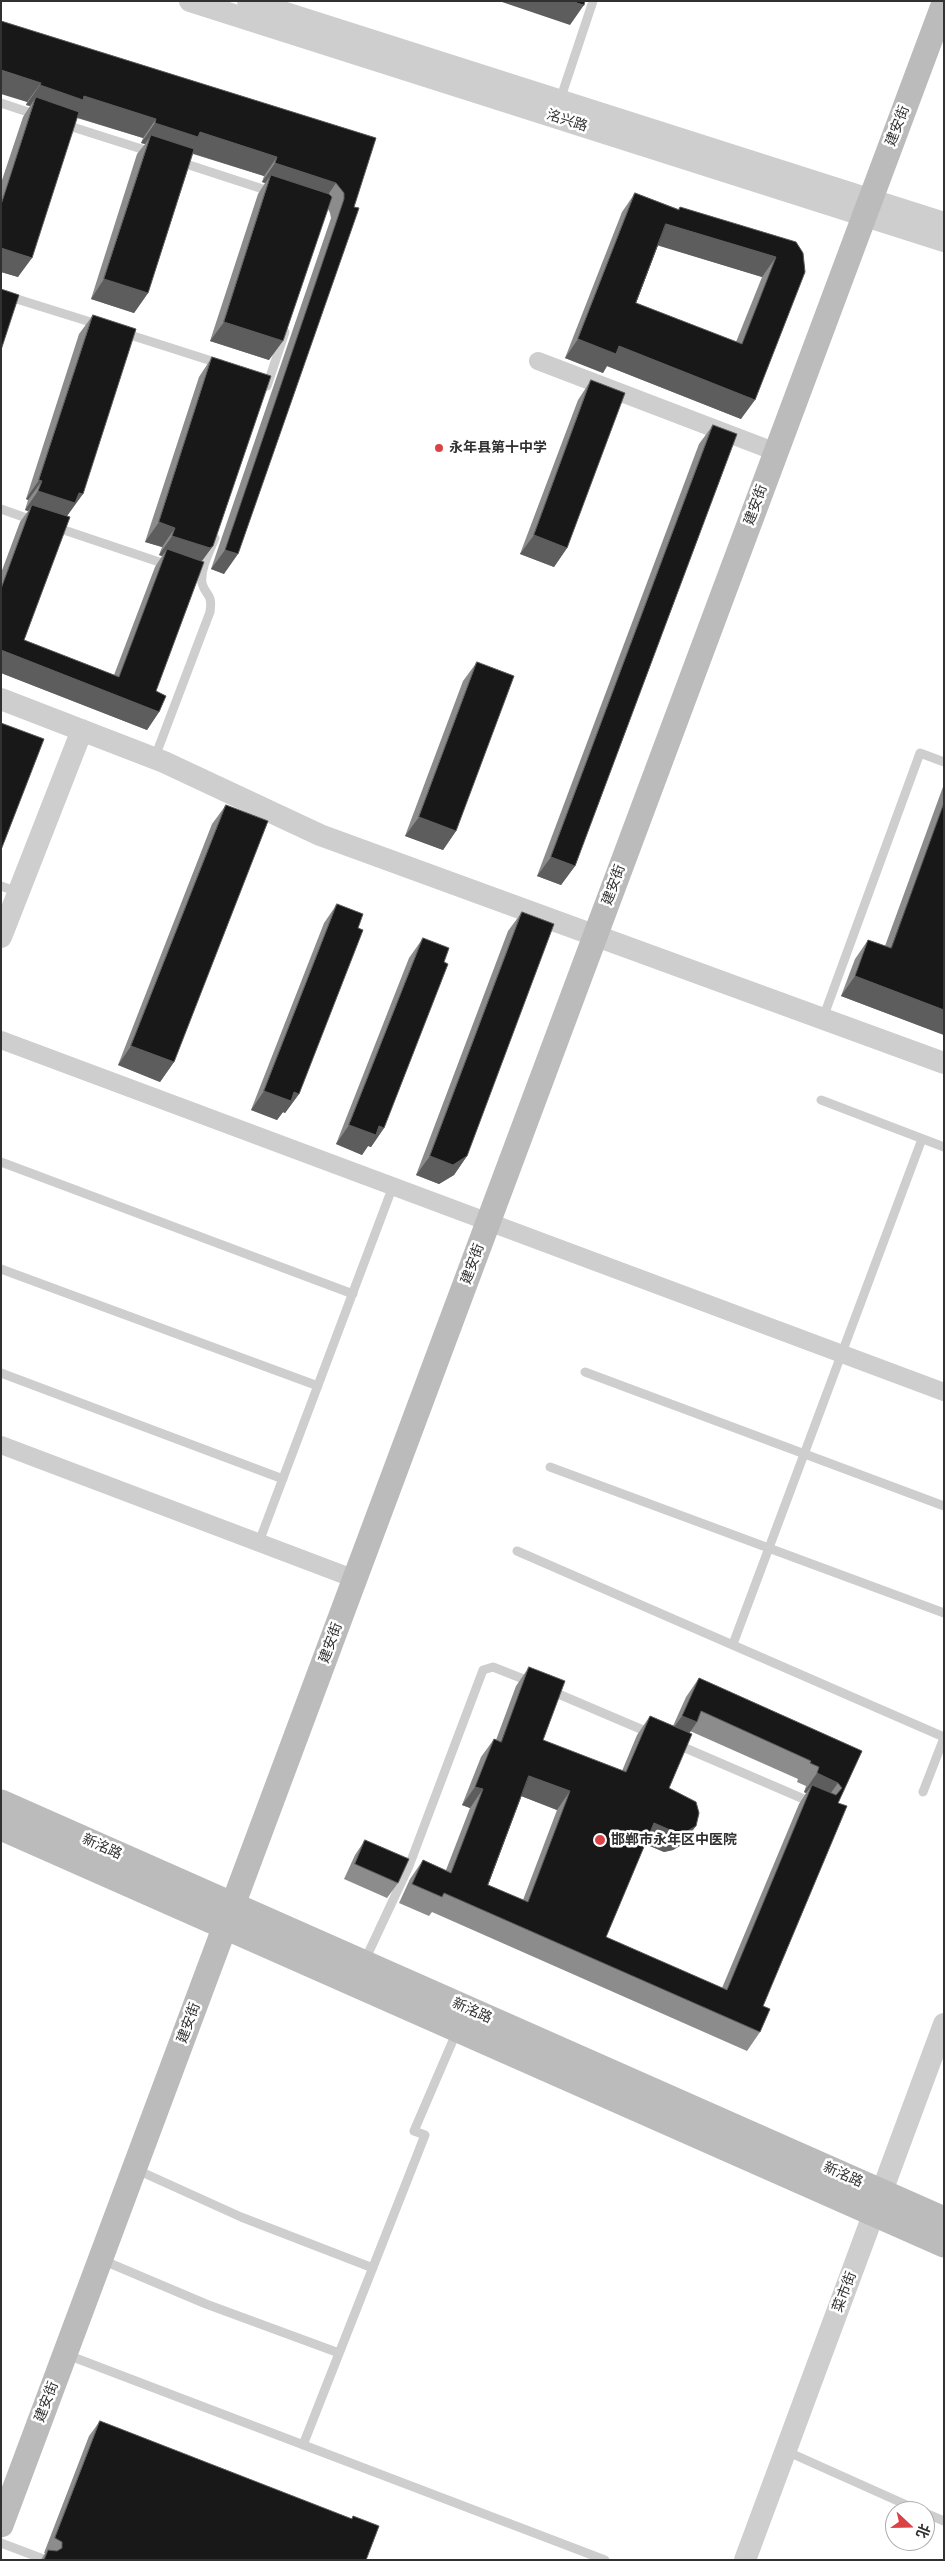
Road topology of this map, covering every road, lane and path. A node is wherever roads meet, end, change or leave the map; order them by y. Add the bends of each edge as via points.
1 (190, 1) edge
2 (248, 1) edge
3 (593, 1) edge
4 (944, 3) edge
5 (560, 100) junction
6 (1, 103) edge
7 (48, 119) edge
8 (58, 122) edge
9 (161, 156) edge
10 (170, 159) edge
11 (283, 196) edge
12 (867, 207) junction
13 (944, 223) edge
14 (944, 241) edge
15 (1, 294) edge
16 (288, 325) edge
17 (538, 361) dead end
18 (232, 368) edge
19 (262, 398) edge
20 (776, 452) junction
21 (1, 510) edge
22 (218, 529) edge
23 (174, 567) edge
24 (1, 699) edge
25 (82, 730) junction
26 (155, 758) junction
27 (944, 762) edge
28 (10, 889) edge
29 (596, 935) junction
30 (1, 937) edge
31 (823, 1018) junction
32 (1, 1040) edge
33 (944, 1063) edge
34 (821, 1100) dead end
35 (922, 1139) junction
36 (944, 1147) edge
37 (1, 1162) edge
38 (393, 1186) junction
39 (489, 1221) junction
40 (1, 1269) edge
41 (353, 1294) junction
42 (842, 1354) junction
43 (585, 1372) dead end
44 (1, 1373) edge
45 (318, 1386) junction
46 (944, 1392) edge
47 (1, 1445) edge
48 (804, 1454) junction
49 (550, 1467) dead end
50 (283, 1479) junction
51 (944, 1506) edge
52 (259, 1542) junction
53 (768, 1548) junction
54 (517, 1550) dead end
55 (355, 1579) junction
56 (944, 1613) edge
57 (733, 1644) junction
58 (944, 1738) edge
59 (923, 1792) dead end
60 (1, 1802) edge
61 (823, 1807) edge
62 (1, 1828) edge
63 (229, 1916) junction
64 (364, 1963) junction
65 (944, 2024) edge
66 (458, 2031) junction
67 (135, 2169) junction
68 (878, 2203) junction
69 (944, 2219) edge
70 (944, 2245) edge
71 (101, 2260) junction
72 (373, 2268) junction
73 (339, 2352) junction
74 (65, 2354) junction
75 (303, 2445) junction
76 (786, 2451) junction
77 (898, 2501) edge
78 (1, 2525) edge
79 (1, 2543) edge
80 (46, 2560) edge
81 (605, 2560) edge
82 (745, 2560) edge

1 - 12 street, 洺兴路
2 - 5 street, 洺兴路
3 - 5 lane
4 - 12 main road, 建安街
5 - 12 street, 洺兴路
6 - 7 lane
8 - 9 lane
10 - 11 lane
12 - 13 street, 洺兴路
12 - 14 street, 洺兴路
12 - 20 main road, 建安街
15 - 18 lane
16 - 19 lane via 264,378
17 - 20 street
20 - 29 main road, 建安街
21 - 23 lane
22 - 26 lane via 197,574 210,594 210,612
24 - 25 street
25 - 26 street
25 - 28 street
26 - 29 street via 320,835
27 - 31 lane via 920,754
28 - 30 street
29 - 31 street
29 - 39 main road, 建安街
31 - 33 street
32 - 38 street
34 - 35 lane
35 - 36 lane
35 - 42 lane
37 - 41 lane
38 - 39 street
38 - 41 lane
39 - 42 street
39 - 55 main road, 建安街
40 - 45 lane
41 - 45 lane
42 - 46 street
42 - 48 lane
43 - 48 lane
44 - 50 lane
45 - 50 lane
47 - 52 street
48 - 51 lane
48 - 53 lane
49 - 53 lane
50 - 52 lane
52 - 55 street
53 - 56 lane
53 - 57 lane
54 - 57 lane
55 - 63 main road, 建安街
57 - 58 lane
58 - 59 lane
60 - 63 main road, 新洺路
61 - 64 lane via 499,1669 483,1670 409,1866
62 - 63 main road, 新洺路
63 - 64 main road, 新洺路
63 - 66 main road, 新洺路
63 - 67 main road, 建安街
64 - 68 main road, 新洺路
65 - 68 street, 菜市街
66 - 68 main road, 新洺路
66 - 72 lane via 414,2131 425,2136
67 - 71 main road, 建安街
67 - 72 lane via 241,2217
68 - 69 main road, 新洺路
68 - 70 main road, 新洺路
68 - 76 street, 菜市街
71 - 73 lane via 206,2304
71 - 74 main road, 建安街
72 - 73 lane
73 - 75 lane
74 - 75 lane
74 - 78 main road, 建安街
75 - 81 lane
76 - 77 lane
76 - 82 street, 菜市街
79 - 80 lane

